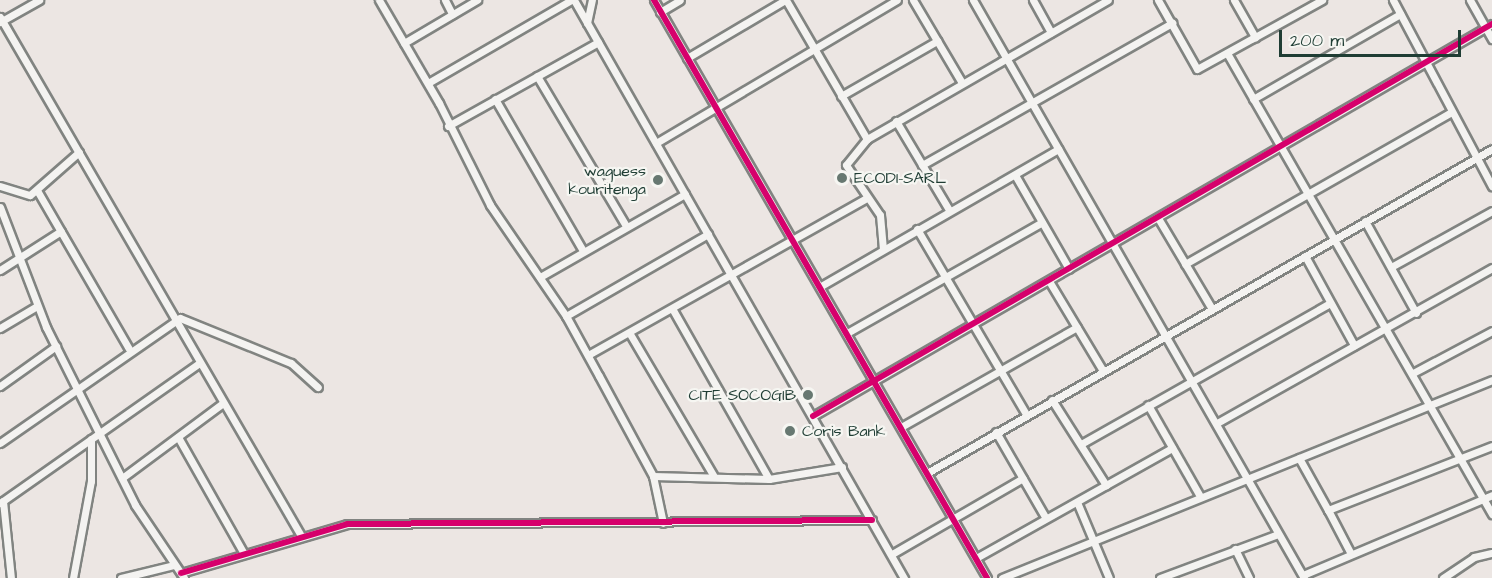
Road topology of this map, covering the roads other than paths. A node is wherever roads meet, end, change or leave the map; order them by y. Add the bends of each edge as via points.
1 (39, 0) edge
2 (379, 0) edge
3 (445, 0) edge
4 (477, 0) edge
5 (572, 0) edge
6 (592, 0) edge
7 (654, 0) edge
8 (680, 0) edge
9 (786, 0) edge
10 (897, 0) edge
11 (913, 0) edge
12 (973, 0) edge
13 (1034, 0) edge
14 (1108, 0) edge
15 (1158, 0) edge
16 (1234, 0) edge
17 (1322, 0) edge
18 (1393, 0) edge
19 (1470, 0) edge
20 (660, 12) junction
21 (452, 14) junction
22 (1400, 14) junction
23 (1, 20) edge
24 (586, 23) junction
25 (1172, 23) junction
26 (1489, 26) edge
27 (1052, 32) junction
28 (1255, 37) junction
29 (1492, 39) edge
30 (937, 40) junction
31 (598, 42) junction
32 (404, 43) junction
33 (813, 48) junction
34 (1227, 53) junction
35 (687, 58) junction
36 (1006, 58) junction
37 (1425, 63) junction
38 (537, 76) junction
39 (428, 83) junction
40 (962, 83) junction
41 (841, 96) junction
42 (495, 99) junction
43 (1253, 99) junction
44 (1034, 105) junction
45 (715, 108) junction
46 (1452, 112) junction
47 (896, 122) junction
48 (448, 126) junction
49 (867, 139) junction
50 (656, 143) junction
51 (1281, 147) junction
52 (1492, 149) edge
53 (1058, 150) junction
54 (79, 152) junction
55 (1477, 158) junction
56 (922, 165) junction
57 (1015, 175) junction
58 (0, 186) edge
59 (1492, 186) edge
60 (38, 192) junction
61 (685, 194) junction
62 (1307, 194) junction
63 (867, 198) junction
64 (0, 207) edge
65 (949, 210) junction
66 (1492, 210) edge
67 (1158, 218) junction
68 (1365, 221) junction
69 (1042, 222) junction
70 (626, 226) junction
71 (917, 229) junction
72 (61, 231) junction
73 (708, 234) junction
74 (1332, 240) junction
75 (795, 241) junction
76 (1113, 244) junction
77 (883, 249) junction
78 (583, 251) junction
79 (1305, 256) junction
80 (17, 258) junction
81 (1185, 264) junction
82 (1391, 267) junction
83 (1492, 268) edge
84 (0, 270) edge
85 (1069, 270) junction
86 (540, 277) junction
87 (733, 277) junction
88 (946, 278) junction
89 (1049, 281) junction
90 (821, 286) junction
91 (1330, 303) junction
92 (37, 306) junction
93 (1212, 309) junction
94 (673, 310) junction
95 (1416, 313) junction
96 (566, 316) junction
97 (173, 321) junction
98 (972, 324) junction
99 (1077, 327) junction
100 (0, 328) edge
101 (1384, 328) junction
102 (1492, 331) edge
103 (847, 333) junction
104 (630, 334) junction
105 (1165, 336) junction
106 (1354, 345) junction
107 (56, 346) junction
108 (129, 349) junction
109 (588, 355) junction
110 (199, 363) junction
111 (1000, 370) junction
112 (1103, 371) junction
113 (1413, 374) junction
114 (873, 380) junction
115 (1492, 380) edge
116 (1191, 381) junction
117 (0, 386) edge
118 (78, 386) junction
119 (318, 387) dead end
120 (1052, 400) junction
121 (223, 403) junction
122 (1148, 405) junction
123 (1432, 405) junction
124 (1026, 414) junction
125 (813, 416) junction
126 (1217, 423) junction
127 (901, 427) junction
128 (102, 431) junction
129 (996, 432) junction
130 (178, 437) junction
131 (91, 439) junction
132 (0, 443) edge
133 (1081, 444) junction
134 (1492, 446) edge
135 (1172, 448) junction
136 (1299, 458) junction
137 (1456, 459) junction
138 (842, 467) junction
139 (927, 473) junction
140 (713, 475) junction
141 (653, 476) junction
142 (1246, 477) junction
143 (122, 478) junction
144 (1023, 478) junction
145 (769, 479) junction
146 (1106, 485) junction
147 (1492, 495) edge
148 (1200, 496) junction
149 (1482, 500) junction
150 (1, 502) edge
151 (1077, 502) junction
152 (1328, 510) junction
153 (1492, 514) edge
154 (1045, 517) junction
155 (954, 519) junction
156 (872, 520) junction
157 (663, 523) junction
158 (300, 534) junction
159 (1278, 534) junction
160 (1094, 540) junction
161 (1235, 549) junction
162 (243, 552) junction
163 (1350, 552) junction
164 (1492, 553) edge
165 (892, 554) junction
166 (976, 558) junction
167 (174, 564) junction
168 (182, 576) edge
169 (1303, 576) edge
170 (11, 578) edge
171 (73, 578) edge
172 (121, 578) edge
173 (904, 578) edge
174 (987, 578) edge
175 (1002, 578) edge
176 (1109, 578) edge
177 (1160, 578) edge
178 (1249, 578) edge
179 (1443, 578) edge

1 - 23 street
2 - 32 street
3 - 21 street
4 - 21 street
5 - 24 street
5 - 39 street
6 - 24 street
7 - 20 street
8 - 20 street
9 - 33 street
9 - 35 street
10 - 33 street
11 - 30 street
12 - 36 street
13 - 27 street
14 - 27 street
15 - 25 street
16 - 28 street
17 - 28 street
18 - 22 street
19 - 26 street
20 - 35 street
21 - 32 street
22 - 37 street
22 - 43 street
23 - 54 street
24 - 31 street
25 - 34 street via 1197,69
25 - 44 street
26 - 29 street
26 - 37 street
27 - 36 street
28 - 34 street
30 - 40 street
30 - 41 street
31 - 38 street
31 - 50 street
32 - 39 street
33 - 41 street
33 - 45 street
34 - 43 street
35 - 45 street
36 - 40 street
36 - 44 street
37 - 46 street
37 - 51 street
38 - 42 street
38 - 70 street
39 - 48 street
40 - 47 street
41 - 49 street
42 - 48 street
42 - 78 street
43 - 51 street
44 - 53 street
44 - 56 street
45 - 50 street
45 - 75 street
46 - 55 street
46 - 62 street
47 - 49 street
47 - 56 street
48 - 86 street via 490,205
49 - 63 street via 846,165
50 - 61 street
51 - 62 street
51 - 67 street
52 - 55 street
53 - 57 street
53 - 76 street
54 - 60 street
54 - 97 street
55 - 59 street
55 - 68 street
56 - 65 street
57 - 65 street
57 - 69 street
58 - 60 street via 24,196
60 - 72 street
61 - 70 street
61 - 73 street
62 - 74 street
62 - 81 street
63 - 75 street
63 - 77 street via 883,223
64 - 80 street
65 - 71 street
66 - 82 street
67 - 76 street
67 - 81 street
68 - 74 street
68 - 82 street
69 - 85 street
69 - 88 street
70 - 78 street
71 - 77 street
71 - 88 street
72 - 80 street
72 - 108 street
73 - 87 street
73 - 96 street
74 - 79 street
74 - 101 street
75 - 87 street
75 - 90 street
76 - 85 street
76 - 105 street
77 - 90 street
78 - 86 street
79 - 91 street
79 - 93 street
80 - 84 street
80 - 92 street
81 - 93 street
82 - 95 street
83 - 95 street
85 - 89 street
86 - 96 street
87 - 94 street
87 - 125 street
88 - 98 street
88 - 103 street
89 - 98 street
89 - 99 street
90 - 103 street
91 - 106 street
91 - 116 street
92 - 100 street
92 - 107 street
93 - 105 street
94 - 104 street
94 - 145 street
95 - 101 street
96 - 109 street
97 - 108 street
97 - 110 street
97 - 119 street via 186,319 279,358
98 - 111 street
98 - 114 street
99 - 111 street
99 - 112 street
101 - 106 street
101 - 113 street
102 - 113 street
103 - 114 street
104 - 109 street
104 - 140 street
105 - 112 street
105 - 116 street
106 - 126 street
107 - 117 street
107 - 118 street
108 - 118 street
109 - 141 street
110 - 121 street
110 - 128 street
111 - 124 street
111 - 127 street
112 - 120 street
113 - 123 street
114 - 125 street
114 - 127 street
115 - 123 street
116 - 122 street
116 - 126 street
118 - 128 street
118 - 132 street
120 - 124 street
120 - 133 street
121 - 130 street
121 - 158 street
122 - 133 street
122 - 135 street
123 - 136 street
123 - 137 street
124 - 129 street
125 - 138 street
126 - 142 street
127 - 139 street
128 - 131 street
128 - 143 street
129 - 139 street
129 - 144 street
130 - 143 street
130 - 162 street
131 - 150 street
131 - 171 street via 91,481
133 - 146 street
134 - 137 street
135 - 146 street
135 - 148 street
136 - 142 street
136 - 152 street
137 - 149 street
137 - 152 street
138 - 145 street
138 - 156 street
139 - 155 street
140 - 141 street
140 - 145 street
141 - 157 street
142 - 148 street
142 - 159 street
143 - 167 street
144 - 154 street
144 - 155 street
146 - 151 street
147 - 149 street
148 - 160 street
149 - 153 street
149 - 163 street
150 - 170 street
151 - 154 street
151 - 160 street
152 - 163 street
154 - 166 street
155 - 165 street
155 - 166 street
156 - 157 street
156 - 165 street
157 - 158 street via 347,524
158 - 162 street
159 - 161 street
159 - 169 street
160 - 175 street
160 - 176 street
161 - 177 street
161 - 178 street
162 - 168 street
163 - 169 street
164 - 179 street via 1474,557
165 - 173 street
166 - 174 street
167 - 168 street
167 - 172 street

